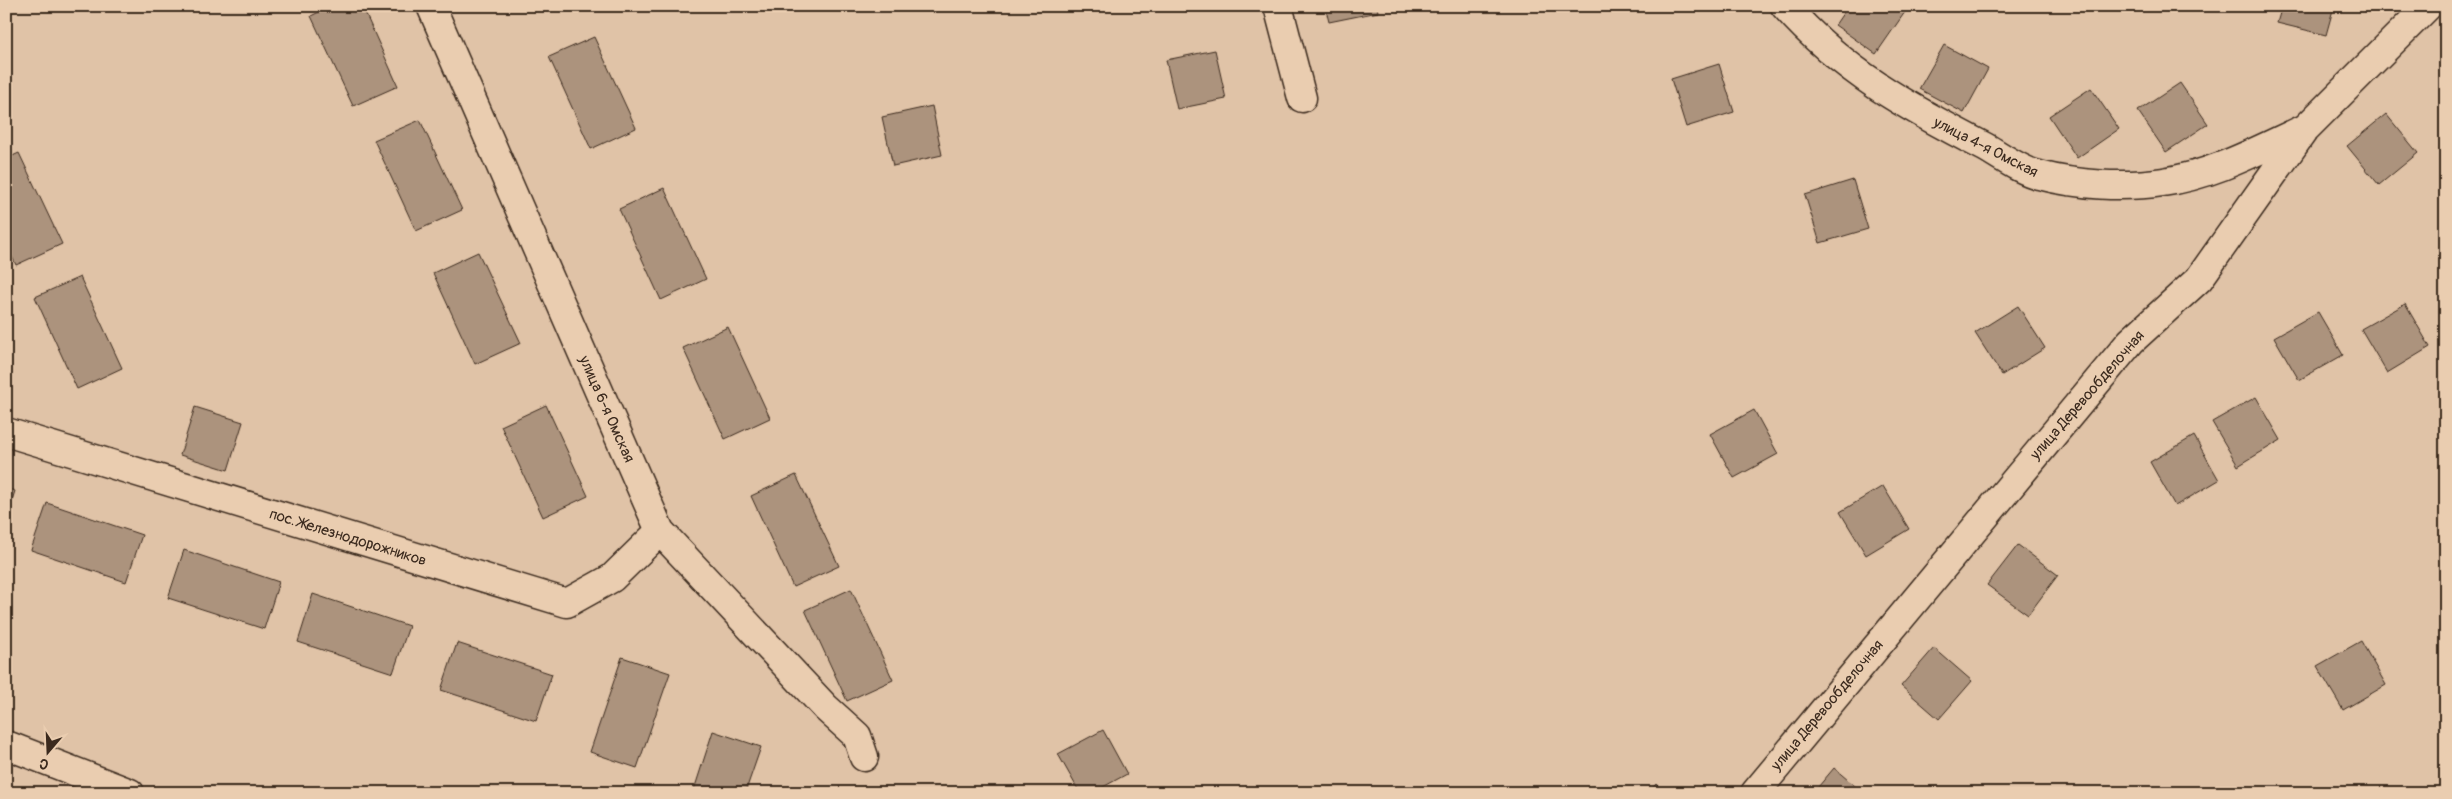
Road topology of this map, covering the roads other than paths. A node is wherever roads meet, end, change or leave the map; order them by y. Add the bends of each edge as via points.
1 (431, 6) edge
2 (1278, 6) edge
3 (1785, 6) edge
4 (2428, 6) edge
5 (1302, 98) dead end
6 (2305, 128) junction
7 (9, 428) edge
8 (660, 531) junction
9 (6, 748) edge
10 (864, 757) dead end
11 (130, 793) edge
12 (1755, 793) edge

1 - 8 street, улица 6-я Омская
2 - 5 street
3 - 6 street, улица 4-я Омская via 1812,36 1857,73 1918,112 2037,175 2104,184 2162,182 2216,169
4 - 6 street, улица Деревообделочная
6 - 12 street, улица Деревообделочная via 2199,280 2131,341
7 - 8 street, пос. Железнодорожников via 567,603 612,578
8 - 10 street, улица 6-я Омская via 826,708 857,736
9 - 11 street via 9,746

